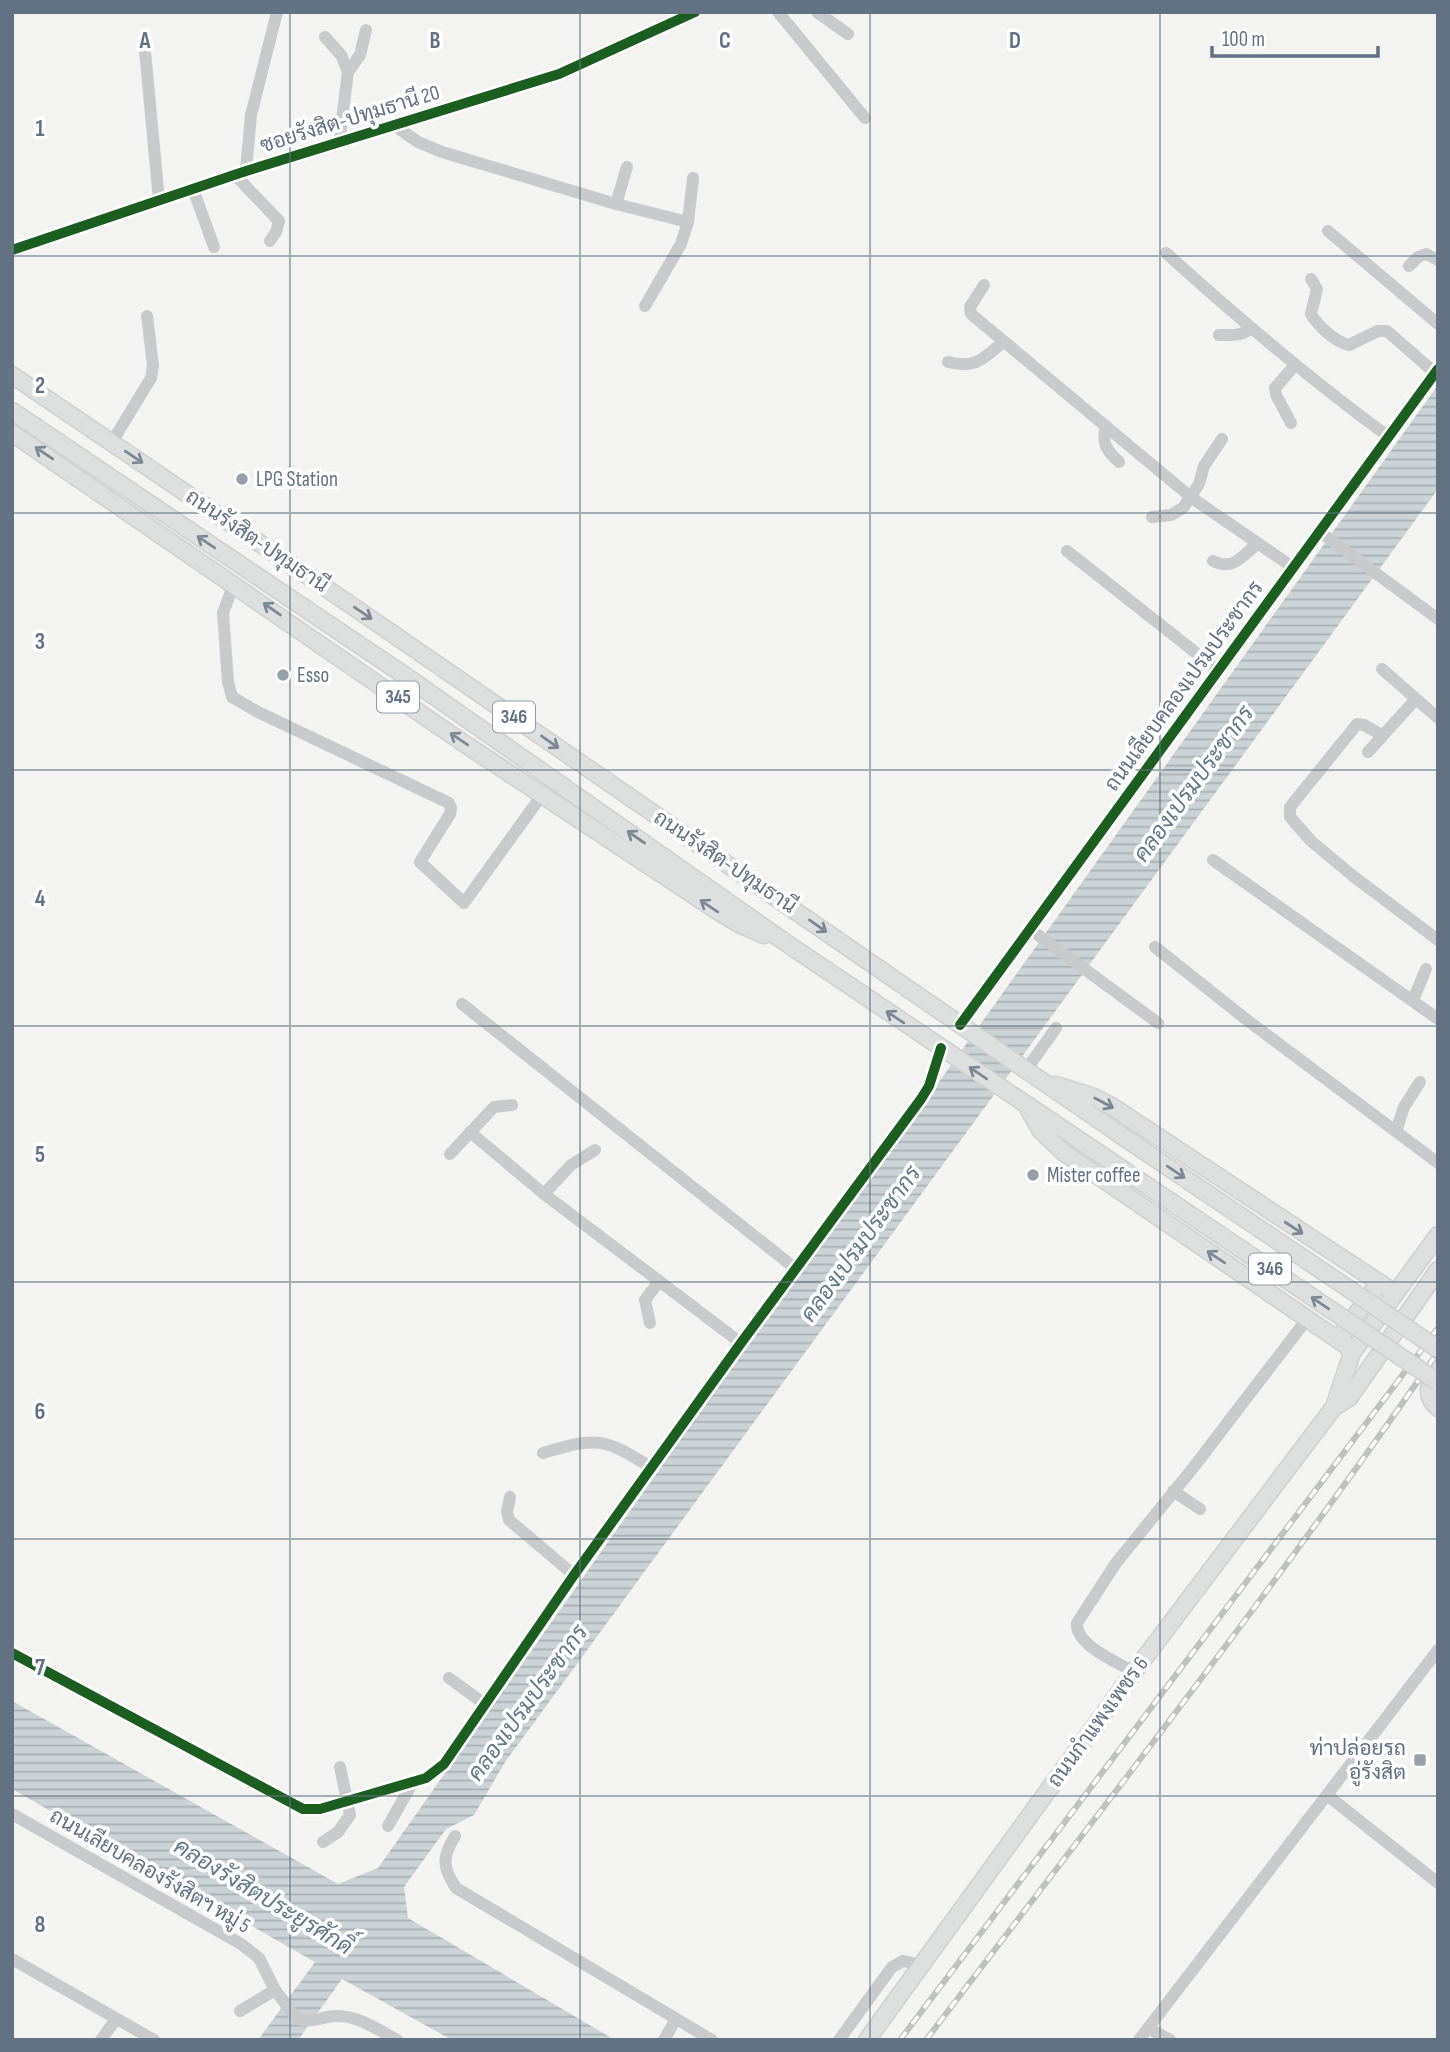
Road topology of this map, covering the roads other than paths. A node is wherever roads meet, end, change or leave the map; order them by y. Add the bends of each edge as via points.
1 (277, 12) edge
2 (778, 12) edge
3 (817, 12) edge
4 (691, 13) edge
5 (366, 30) dead end
6 (848, 34) dead end
7 (325, 37) dead end
8 (145, 51) dead end
9 (348, 72) junction
10 (865, 118) dead end
11 (395, 126) junction
12 (339, 143) junction
13 (627, 167) dead end
14 (240, 173) junction
15 (693, 178) dead end
16 (193, 189) junction
17 (159, 200) junction
18 (616, 204) junction
19 (688, 222) junction
20 (1328, 230) dead end
21 (270, 241) dead end
22 (214, 247) dead end
23 (12, 250) edge
24 (1166, 253) dead end
25 (1438, 260) edge
26 (1409, 266) dead end
27 (1311, 279) dead end
28 (984, 285) dead end
29 (645, 306) dead end
30 (147, 316) dead end
31 (1438, 324) edge
32 (1251, 328) junction
33 (1219, 335) dead end
34 (1003, 342) junction
35 (948, 362) dead end
36 (1295, 365) junction
37 (1436, 371) edge
38 (12, 375) edge
39 (12, 382) edge
40 (57, 405) junction
41 (12, 411) edge
42 (1291, 423) dead end
43 (1106, 426) junction
44 (12, 433) edge
45 (1388, 437) junction
46 (1222, 439) dead end
47 (112, 442) junction
48 (1119, 462) dead end
49 (1192, 498) junction
50 (1152, 517) dead end
51 (1322, 533) junction
52 (1257, 544) junction
53 (1067, 551) dead end
54 (1213, 561) dead end
55 (1294, 568) junction
56 (234, 583) junction
57 (1438, 619) edge
58 (1382, 669) dead end
59 (1219, 671) junction
60 (1415, 700) junction
61 (1438, 718) edge
62 (1382, 735) junction
63 (1368, 752) dead end
64 (542, 795) junction
65 (1213, 860) dead end
66 (1031, 931) junction
67 (1438, 940) edge
68 (792, 947) junction
69 (1155, 947) dead end
70 (1426, 969) dead end
71 (1413, 1000) junction
72 (463, 1004) dead end
73 (1438, 1019) edge
74 (1158, 1023) dead end
75 (965, 1028) junction
76 (1056, 1028) dead end
77 (946, 1052) junction
78 (1024, 1068) junction
79 (1040, 1080) junction
80 (1420, 1082) dead end
81 (512, 1105) dead end
82 (1027, 1106) junction
83 (1396, 1131) junction
84 (470, 1132) junction
85 (595, 1150) dead end
86 (450, 1154) dead end
87 (1438, 1163) edge
88 (544, 1194) junction
89 (1438, 1236) edge
90 (796, 1269) junction
91 (1438, 1270) edge
92 (659, 1281) junction
93 (1378, 1283) junction
94 (1395, 1293) junction
95 (1307, 1319) junction
96 (650, 1323) dead end
97 (1337, 1340) junction
98 (741, 1343) junction
99 (1438, 1349) edge
100 (1352, 1353) junction
101 (1438, 1370) edge
102 (1438, 1382) edge
103 (1334, 1407) junction
104 (1438, 1408) edge
105 (543, 1453) dead end
106 (652, 1468) junction
107 (1174, 1492) junction
108 (510, 1497) dead end
109 (1200, 1509) dead end
110 (574, 1575) junction
111 (1438, 1650) edge
112 (12, 1653) edge
113 (1133, 1672) junction
114 (449, 1678) dead end
115 (486, 1705) junction
116 (340, 1767) dead end
117 (413, 1782) junction
118 (1327, 1795) junction
119 (348, 1801) junction
120 (12, 1814) edge
121 (388, 1826) dead end
122 (454, 1836) dead end
123 (323, 1842) dead end
124 (1438, 1883) edge
125 (12, 1959) edge
126 (922, 1965) junction
127 (275, 1990) junction
128 (240, 2011) dead end
129 (676, 2019) junction
130 (116, 2020) junction
131 (1148, 2028) junction
132 (101, 2040) edge
133 (154, 2040) edge
134 (397, 2040) edge
135 (664, 2040) edge
136 (712, 2040) edge
137 (839, 2040) edge
138 (867, 2040) edge
139 (1139, 2040) edge
140 (1170, 2040) edge

1 - 14 street
2 - 10 street
3 - 6 street
4 - 11 street, ซอยรังสิต-ปทุมธานี 20 via 567,71
5 - 9 street via 360,55
7 - 9 street
8 - 17 street
9 - 12 street
11 - 12 street, ซอยรังสิต-ปทุมธานี 20
11 - 18 street via 442,152
12 - 14 street, ซอยรังสิต-ปทุมธานี 20
13 - 18 street
14 - 16 street, ซอยรังสิต-ปทุมธานี 20
14 - 21 street via 279,221
15 - 19 street
16 - 17 street, ซอยรังสิต-ปทุมธานี 20
16 - 22 street
17 - 23 street, ซอยรังสิต-ปทุมธานี 20
18 - 19 street
19 - 29 street via 681,244
20 - 31 street
24 - 32 street
25 - 26 street via 1426,254
27 - 37 street via 1317,289 1311,314 1342,344 1387,331
28 - 34 street via 970,310
30 - 47 street via 153,366 150,378
32 - 33 street via 1244,334
32 - 36 street
34 - 35 street via 974,363
34 - 43 street
36 - 42 street via 1275,388
36 - 45 street
37 - 45 street, ถนนเลียบคลองเปรมประชากร
38 - 40 main road, ถนนรังสิต-ปทุมธานี / 346
39 - 40 main road
40 - 47 main road, ถนนรังสิต-ปทุมธานี / 346
68 -> 41 main road, ถนนรังสิต-ปทุมธานี / 346 via 407,677
43 - 48 street via 1104,445
43 - 49 street
56 -> 44 main road, 345
45 - 51 street, ถนนเลียบคลองเปรมประชากร
46 - 49 street via 1204,466
47 -> 75 main road, ถนนรังสิต-ปทุมธานี / 346
49 - 50 street via 1177,513
49 - 52 street
51 - 55 street, ถนนเลียบคลองเปรมประชากร
51 - 57 street
52 - 54 street via 1232,564
52 - 55 street
53 - 59 street
55 - 59 street, ถนนเลียบคลองเปรมประชากร
64 -> 56 main road, 345
56 - 64 street via 223,613 232,697 449,803 450,814 421,862 464,903
58 - 60 street
59 - 66 street, ถนนเลียบคลองเปรมประชากร
60 - 61 street
60 - 62 street
62 - 63 street
62 - 67 street via 1357,724 1290,807 1290,817 1353,876
68 -> 64 main road, 345 via 729,918
65 - 71 street
66 - 74 street
66 - 75 street, ถนนเลียบคลองเปรมประชากร
77 -> 68 main road, ถนนรังสิต-ปทุมธานี / 346
69 - 83 street
70 - 71 street
71 - 73 street
72 - 90 street
75 - 78 main road, ถนนรังสิต-ปทุมธานี / 346
76 - 78 street
82 -> 77 main road, ถนนรังสิต-ปทุมธานี / 346
77 - 90 street via 921,1099
78 - 79 main road, ถนนรังสิต-ปทุมธานี / 346
79 -> 93 main road via 1113,1107
79 -> 99 main road, ถนนรังสิต-ปทุมธานี / 346, bridge
80 - 83 street
81 - 84 street via 495,1107
95 -> 82 main road via 1063,1152 1041,1131
102 -> 82 main road, ถนนรังสิต-ปทุมธานี / 346, bridge
83 - 87 street
84 - 86 street
84 - 88 street
85 - 88 street via 571,1165
88 - 92 street
89 - 94 main road, ถนนกำแพงเพชร 6
90 - 98 street
91 - 103 main road, ถนนกำแพงเพชร 6 via 1349,1398
92 - 96 street via 645,1300
92 - 98 street
93 - 94 main road
93 - 97 main road
94 - 100 main road, ถนนกำแพงเพชร 6
95 - 97 main road
95 - 107 street
97 - 100 main road
98 - 106 street
100 - 103 main road, ถนนกำแพงเพชร 6
101 - 104 main road via 1428,1393
103 - 113 main road, ถนนกำแพงเพชร 6
105 - 106 street via 588,1441 602,1442
106 - 110 street
107 - 109 street
107 - 113 street via 1104,1580 1077,1623 1085,1642
108 - 110 street via 509,1520
110 - 115 street
111 - 118 street
112 - 119 street via 303,1808 320,1809
113 - 126 main road, ถนนกำแพงเพชร 6
114 - 115 street
115 - 117 street via 444,1764
116 - 119 street
117 - 119 street
117 - 121 street
118 - 124 street
118 - 131 street
119 - 123 street via 347,1822
120 - 127 street, ถนนเลียบคลองรังสิตฯ หมู่ 5 via 241,1944 259,1958
122 - 129 street via 444,1862 456,1888
125 - 130 street
126 - 137 street via 902,1961 892,1967
126 - 138 main road, ถนนกำแพงเพชร 6
127 - 128 street
127 - 134 street, ถนนเลียบคลองรังสิตฯ หมู่ 5 via 297,2019 313,2022 336,2016 360,2020
129 - 135 street
129 - 136 street
130 - 132 street
130 - 133 street
131 - 139 street
131 - 140 street

